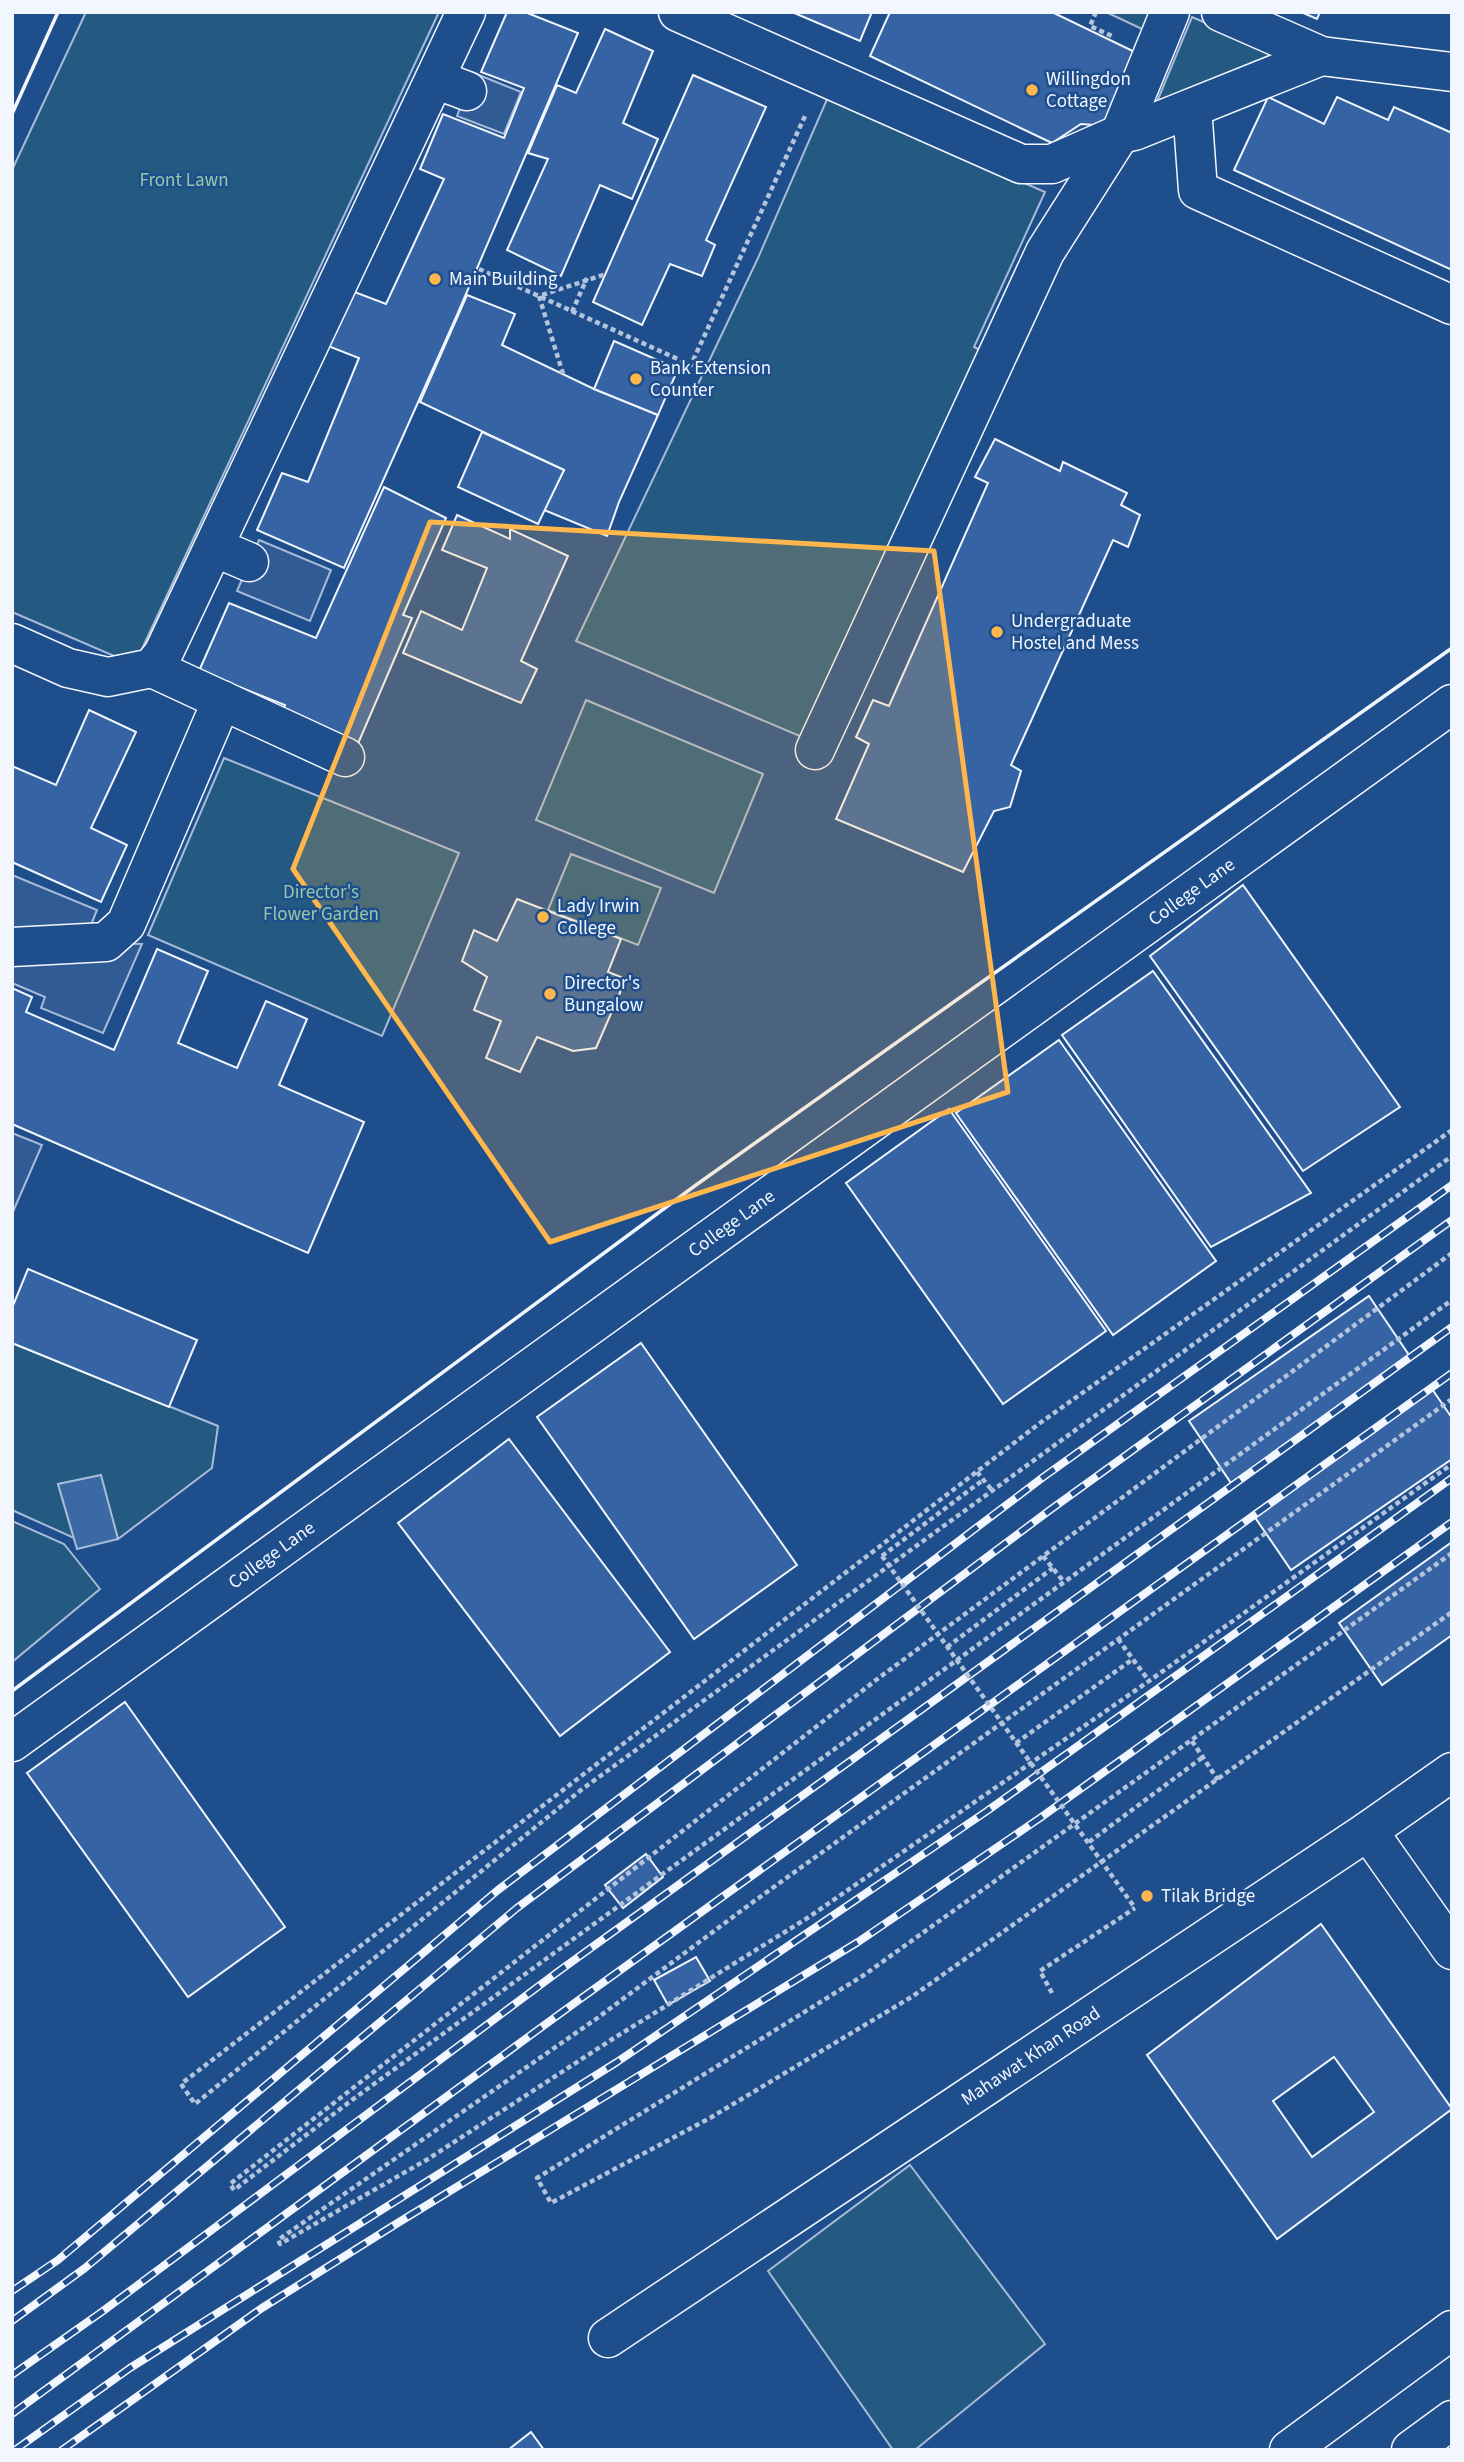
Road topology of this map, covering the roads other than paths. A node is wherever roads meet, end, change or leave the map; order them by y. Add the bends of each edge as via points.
1 (466, 12) edge
2 (678, 12) edge
3 (1170, 12) edge
4 (1221, 12) edge
5 (1321, 56) junction
6 (1452, 72) edge
7 (1192, 108) junction
8 (1120, 134) junction
9 (1452, 305) edge
10 (214, 547) junction
11 (249, 562) dead end
12 (12, 643) edge
13 (152, 668) junction
14 (222, 700) junction
15 (1452, 704) edge
16 (815, 750) dead end
17 (345, 757) dead end
18 (12, 947) edge
19 (12, 1742) edge
20 (1452, 1772) edge
21 (1368, 1831) junction
22 (1452, 1950) edge
23 (1452, 2330) edge
24 (608, 2338) dead end
25 (1452, 2420) edge
26 (1289, 2450) edge
27 (1411, 2450) edge

1 - 10 street via 451,85
2 - 8 street via 1021,164 1052,164
3 - 8 street
4 - 5 street
5 - 6 street
5 - 7 street
7 - 8 street
7 - 9 street via 1198,190
8 - 16 street via 1045,251
10 - 11 street
10 - 13 street
12 - 13 street via 68,668 108,677
13 - 14 street
14 - 17 street
14 - 18 street via 126,924 106,942
15 - 19 street, College Lane
20 - 21 street, Mahawat Khan Road
21 - 22 street
21 - 24 street, Mahawat Khan Road
23 - 26 street
25 - 27 street

